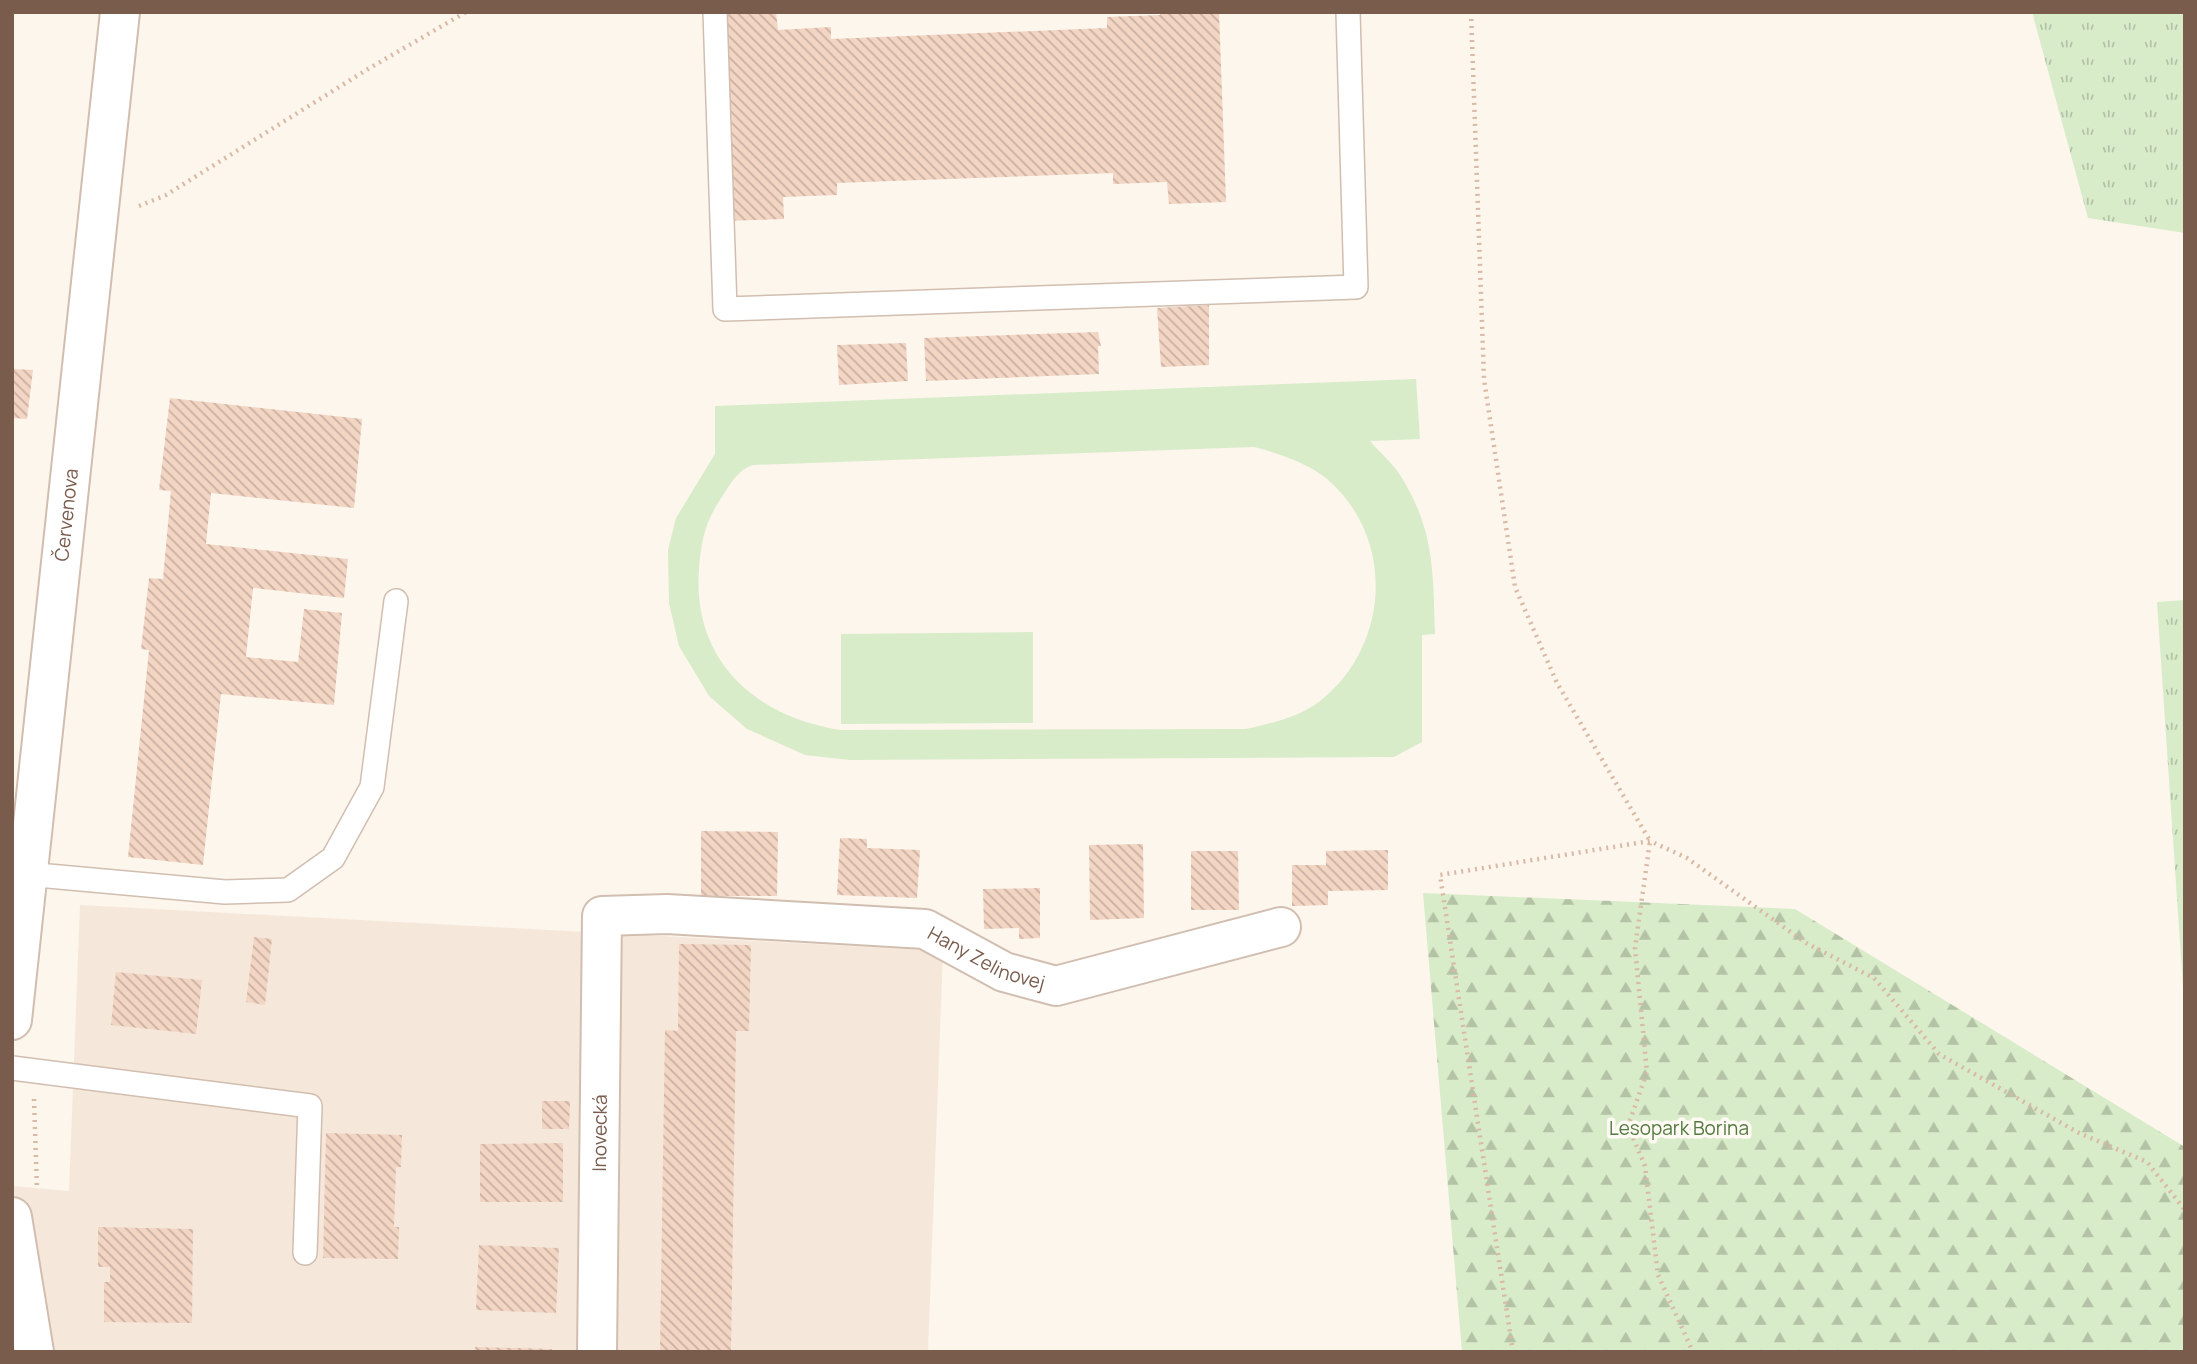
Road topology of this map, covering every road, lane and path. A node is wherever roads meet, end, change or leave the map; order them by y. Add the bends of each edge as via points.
1 (120, 12) edge
2 (466, 12) edge
3 (715, 12) edge
4 (1348, 12) edge
5 (1471, 12) edge
6 (101, 214) junction
7 (396, 600) dead end
8 (1650, 841) junction
9 (26, 874) junction
10 (602, 916) joint
11 (1281, 927) dead end
12 (12, 1020) edge
13 (12, 1068) edge
14 (2185, 1210) edge
15 (12, 1217) edge
16 (305, 1253) dead end
17 (34, 1352) edge
18 (597, 1352) edge
19 (1513, 1352) edge
20 (1693, 1352) edge

1 - 6 street, Červenova
2 - 6 path via 166,195 120,213
3 - 4 lane via 725,309 1356,287
5 - 8 path via 1483,379 1515,587 1557,683
6 - 9 street, Červenova
7 - 9 lane via 372,787 333,858 288,890 225,892
8 - 14 path via 1687,858 1806,943 1874,978 1939,1054 2079,1133 2147,1162
8 - 19 path via 1440,875
8 - 20 path via 1635,948 1647,1072 1628,1126 1646,1166 1658,1275
9 - 12 street, Červenova
10 - 11 street, Hany Zelinovej via 667,914 925,929 1004,972 1056,986
10 - 18 street, Inovecká
13 - 16 lane via 310,1105
15 - 17 street

